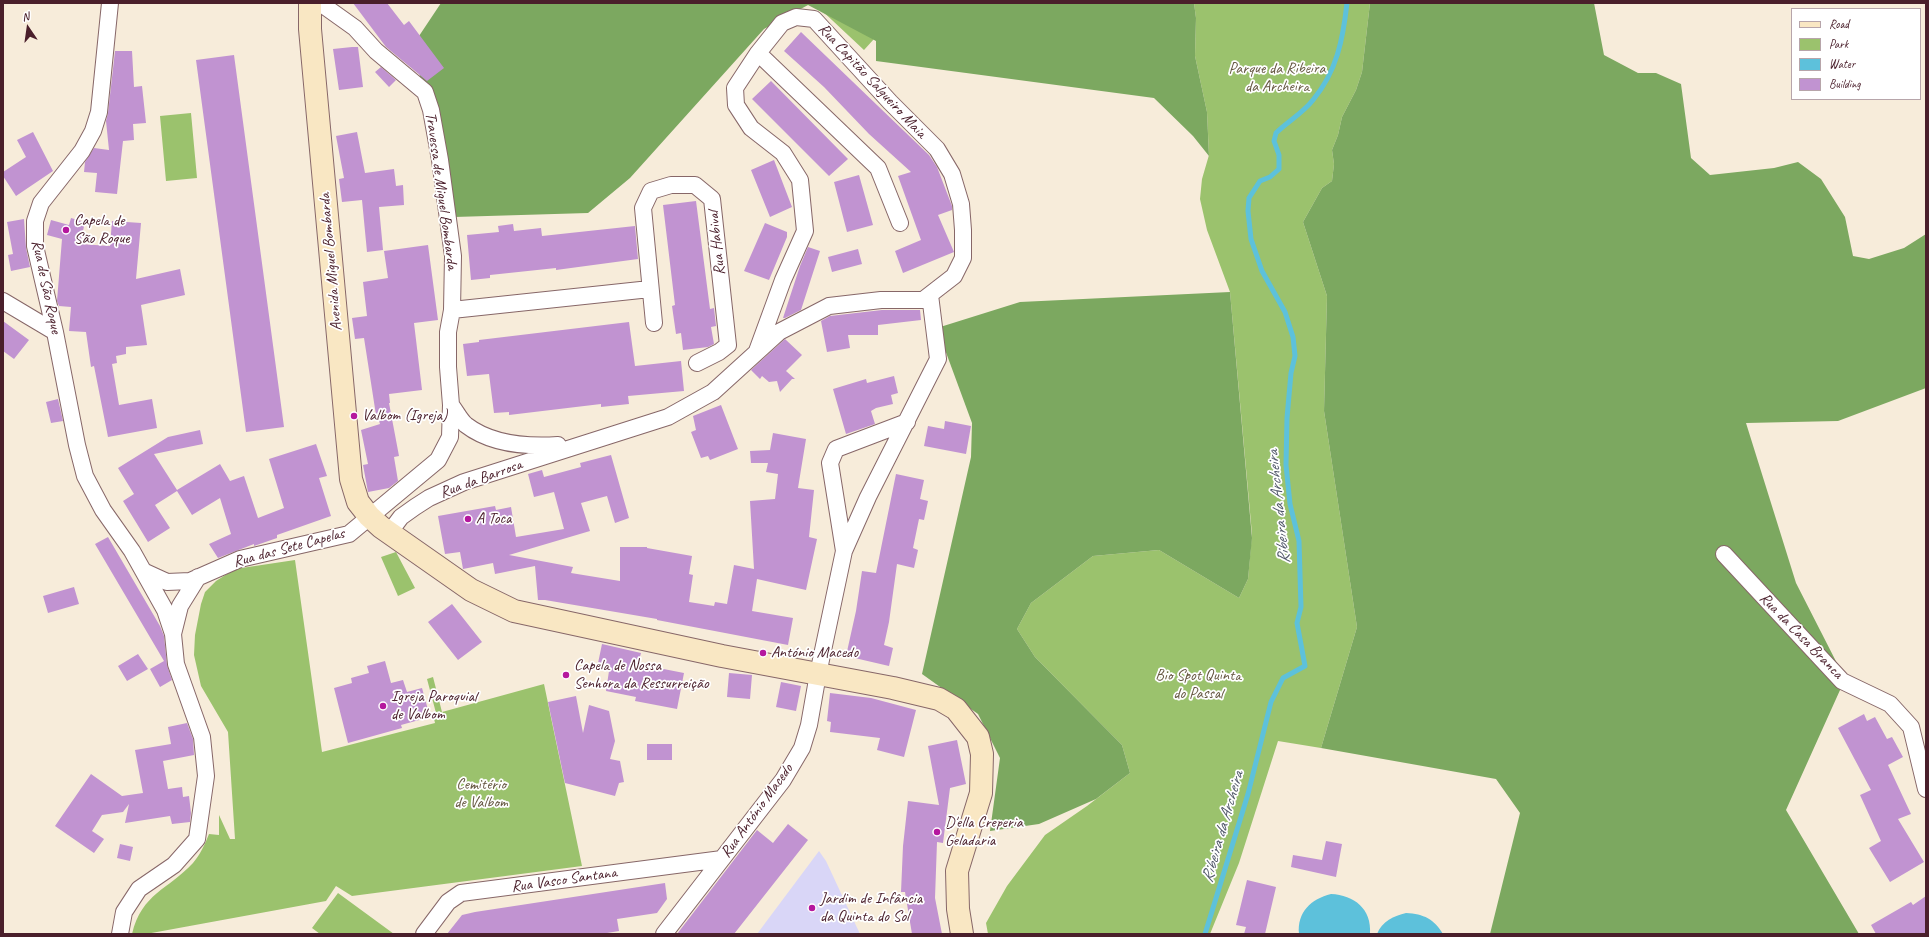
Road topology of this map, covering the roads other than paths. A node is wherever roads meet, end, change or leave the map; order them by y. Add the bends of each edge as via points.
1 (110, 3) edge
2 (310, 3) edge
3 (320, 3) edge
4 (758, 53) junction
5 (900, 223) dead end
6 (650, 289) junction
7 (930, 295) junction
8 (3, 301) edge
9 (452, 310) junction
10 (654, 324) dead end
11 (55, 332) junction
12 (757, 351) junction
13 (697, 363) dead end
14 (451, 405) junction
15 (907, 422) junction
16 (584, 443) junction
17 (369, 516) junction
18 (389, 533) junction
19 (844, 551) junction
20 (1724, 554) dead end
21 (143, 571) junction
22 (198, 577) junction
23 (173, 634) junction
24 (818, 674) junction
25 (1926, 789) edge
26 (722, 859) junction
27 (120, 934) edge
28 (424, 934) edge
29 (664, 934) edge
30 (962, 934) edge

1 - 11 street, Rua de São Roque via 99,112 93,131 82,151 41,203 35,221 35,246
2 - 17 street, Avenida Miguel Bombarda via 351,479 358,502
3 - 9 street, Travessa de Miguel Bombarda via 355,28 376,51 425,92 440,160 453,256
4 - 5 street via 878,168
4 - 7 street, Rua Capitão Salgueiro Maia via 782,23 796,17 814,19 937,149 952,174 961,204 963,258 954,276
4 - 12 street, Rua Capitão Salgueiro Maia via 735,88 736,105 751,128 783,153 800,180 805,231 783,280
6 - 9 street
6 - 10 street, Rua Habival
6 - 13 street, Rua Habival via 643,208 652,191 671,185 695,185 712,200 728,344 719,352
7 - 12 street, Rua Capitão Salgueiro Maia via 923,300 881,300 829,306 779,332
7 - 15 street via 938,358
8 - 11 street
9 - 14 street, Travessa de Miguel Bombarda via 448,332
11 - 21 street, Rua de São Roque via 85,476 103,510
12 - 16 street, Rua da Barrosa via 713,392 668,417
14 - 16 street, Rua da Barrosa via 465,424 483,435 502,442 534,447
14 - 17 street, Rua da Barrosa via 450,437 438,460
15 - 19 street via 868,497
15 - 19 street via 836,450 830,463
16 - 18 street, Rua da Barrosa via 442,491 401,517
17 - 18 street, Avenida Miguel Bombarda
17 - 22 street, Rua das Sete Capelas via 349,534 240,558
18 - 24 street, Avenida Miguel Bombarda via 471,590 514,611
19 - 24 street, Rua António Macedo
20 - 25 street, Rua da Casa Branca via 1842,681 1890,704 1911,728
21 - 22 street via 167,582 190,581
21 - 23 street, Rua de São Roque via 165,610
22 - 23 street via 180,606
23 - 27 street via 176,664 202,737 206,776 197,839 174,865 139,889 124,912
24 - 26 street, Rua António Macedo via 802,748 783,780
24 - 30 street, Avenida Miguel Bombarda via 939,699 956,709 978,737 982,754 981,793 957,871 958,909
26 - 28 street, Rua Vasco Santana via 461,893 448,902
26 - 29 street, Rua António Macedo

